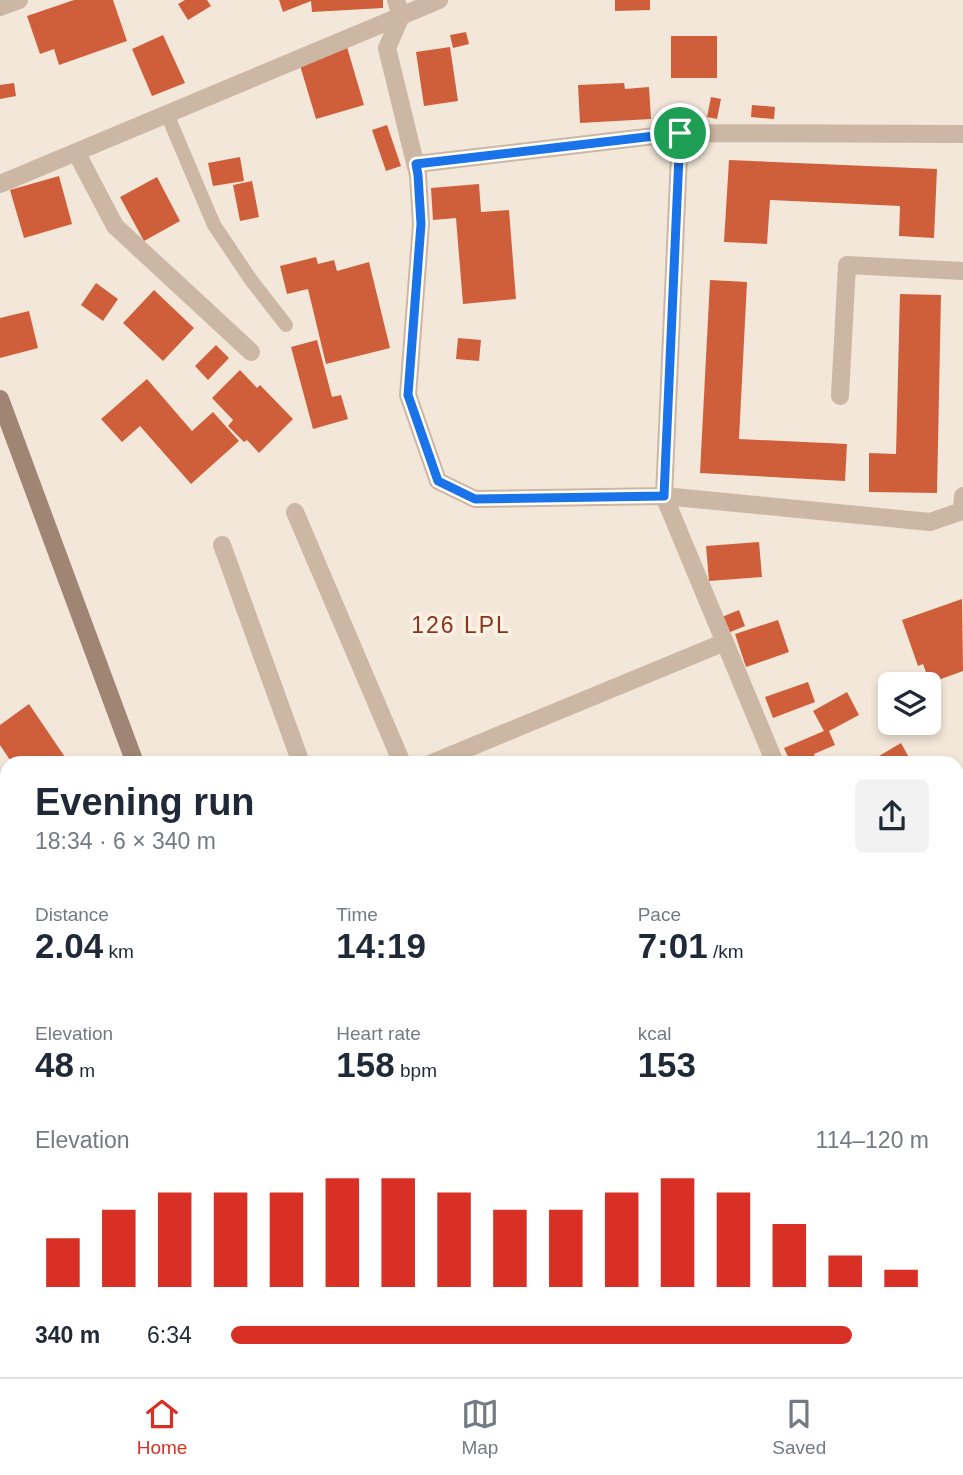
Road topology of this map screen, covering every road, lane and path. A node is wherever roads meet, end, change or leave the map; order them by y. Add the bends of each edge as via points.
1 (19, 0) edge
2 (439, 0) edge
3 (0, 7) edge
4 (399, 8) edge
5 (167, 114) junction
6 (680, 133) junction
7 (963, 134) edge
8 (76, 152) junction
9 (416, 164) junction
10 (0, 184) edge
11 (963, 271) edge
12 (286, 325) dead end
13 (251, 352) dead end
14 (840, 396) dead end
15 (0, 399) edge
16 (664, 496) junction
17 (963, 496) edge
18 (963, 511) edge
19 (295, 512) dead end
20 (222, 545) dead end
21 (725, 642) junction
22 (132, 756) edge
23 (298, 756) edge
24 (399, 756) edge
25 (449, 756) edge
26 (772, 756) edge

1 - 3 street
2 - 4 street
4 - 5 street
4 - 9 street via 387,48
5 - 8 street
5 - 12 lane via 215,225
6 - 7 street
6 - 9 street
6 - 16 street
8 - 10 street
8 - 13 street via 115,226
9 - 16 street via 421,224 408,395 438,481 475,499
11 - 14 street via 848,265
15 - 22 street
16 - 18 street via 930,522
16 - 21 street
17 - 18 street
19 - 24 street
20 - 23 street
21 - 25 street
21 - 26 street

